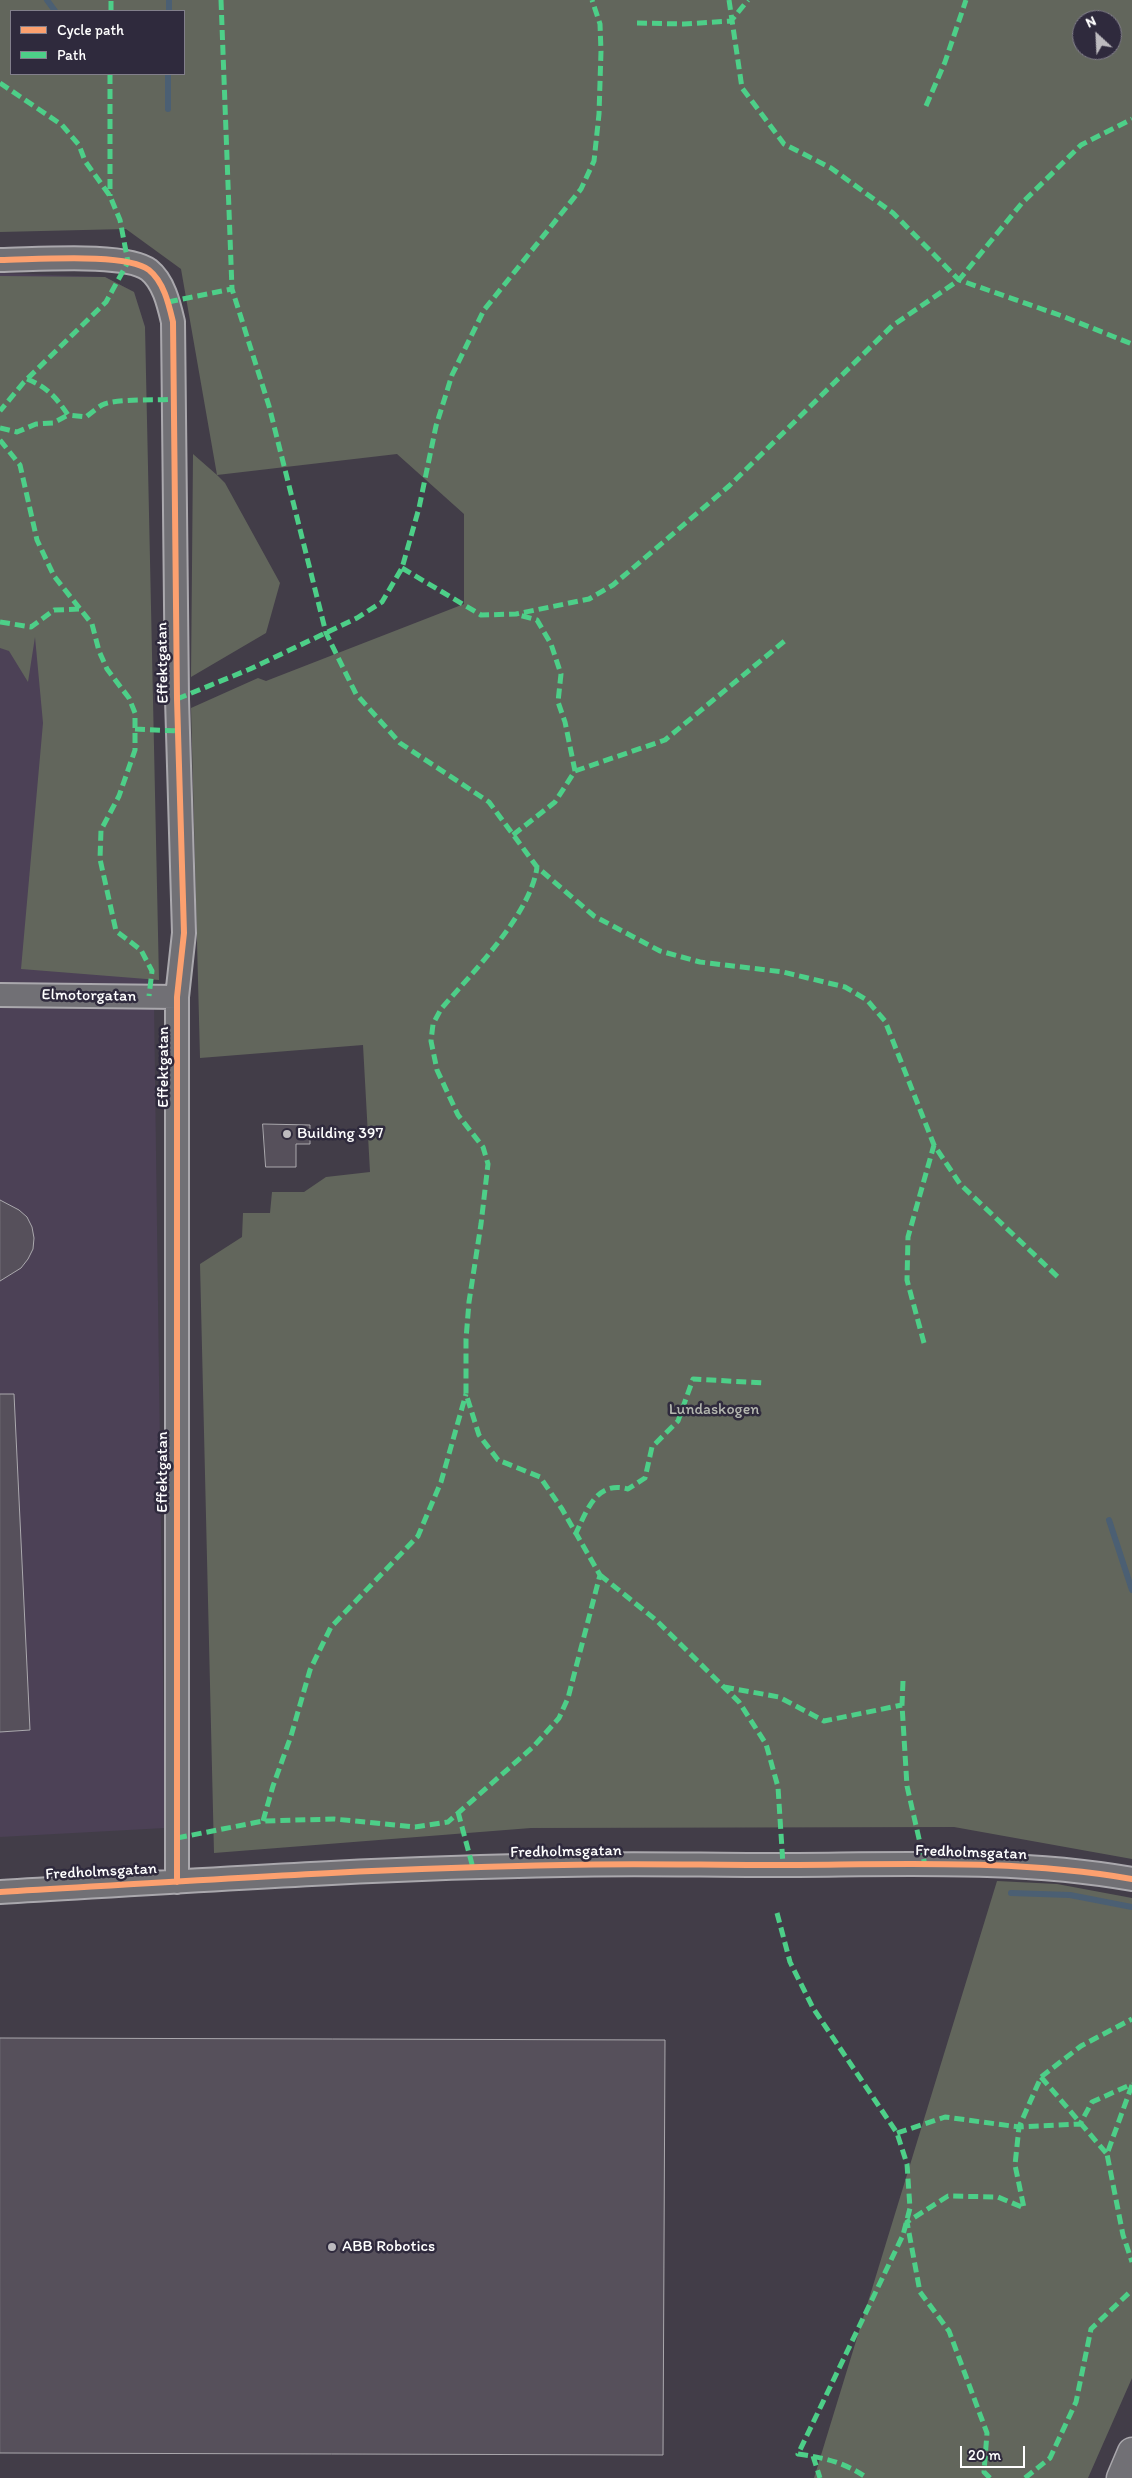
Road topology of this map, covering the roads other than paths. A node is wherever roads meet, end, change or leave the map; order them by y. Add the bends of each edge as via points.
1 (0, 260) edge
2 (0, 995) edge
3 (177, 997) junction
4 (1132, 1879) edge
5 (177, 1882) junction
6 (0, 1892) edge
7 (1132, 2452) edge
8 (1121, 2478) edge

1 - 3 street, Effektgatan via 128,262 148,269 157,278 168,302 172,322 184,933
2 - 3 street, Elmotorgatan
3 - 5 street, Effektgatan
4 - 5 street, Fredholmsgatan via 1015,1868 877,1864 564,1865
5 - 6 street, Fredholmsgatan
7 - 8 main road

